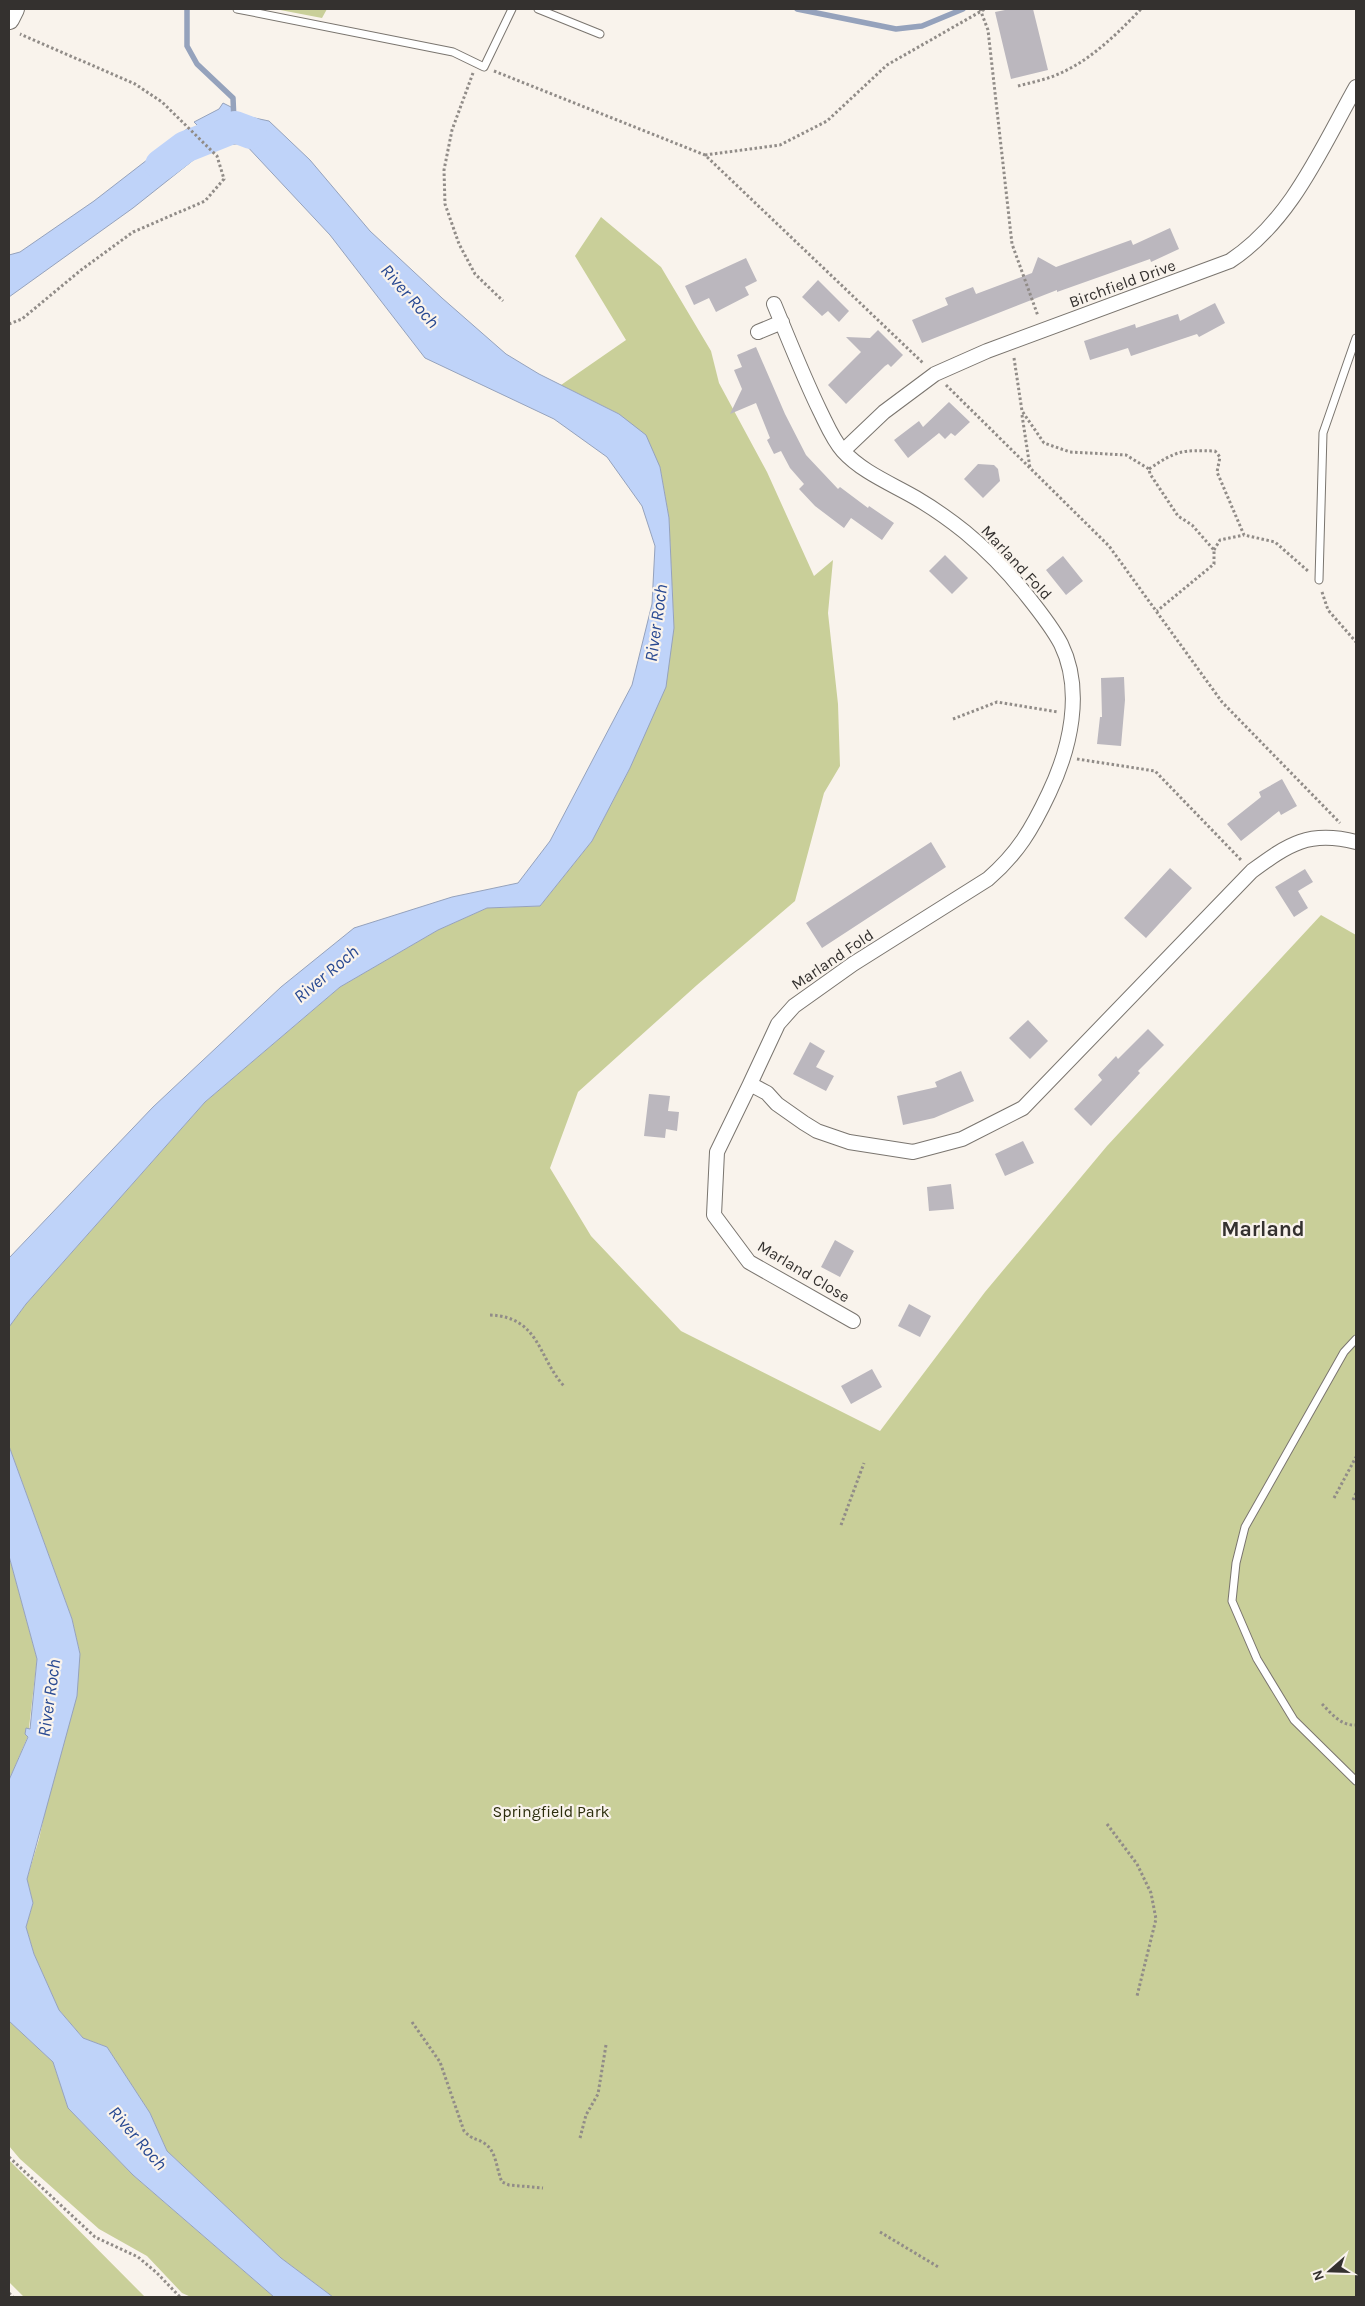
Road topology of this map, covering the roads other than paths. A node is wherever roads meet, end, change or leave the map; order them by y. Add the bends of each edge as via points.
1 (14, 9) edge
2 (237, 9) edge
3 (512, 9) edge
4 (538, 9) edge
5 (13, 26) edge
6 (600, 34) dead end
7 (1356, 87) edge
8 (774, 304) dead end
9 (782, 322) junction
10 (758, 332) dead end
11 (1356, 338) edge
12 (843, 451) junction
13 (1319, 580) road end
14 (1351, 841) edge
15 (750, 1084) junction
16 (853, 1321) dead end
17 (1356, 1339) edge
18 (1356, 1781) edge

1 - 5 main road
2 - 3 lane via 453,52 484,67
4 - 6 lane
7 - 12 street, Birchfield Drive via 1298,190 1252,246 1230,261 987,351 935,374 884,412
8 - 9 street, Marland Fold
9 - 10 street
9 - 12 street, Marland Fold via 810,391
11 - 13 lane via 1323,433
12 - 15 street, Marland Fold via 879,478 943,515 1016,582 1062,646 1073,694 1071,714 1064,757 1039,814 1008,861 988,878 853,964 794,1006 778,1024
14 - 15 street via 1303,839 1252,871 1023,1108 962,1138 913,1152 849,1142 804,1124 767,1093
15 - 16 street, Marland Close via 717,1152 714,1215 749,1262
17 - 18 lane via 1344,1352 1245,1528 1236,1563 1232,1601 1257,1659 1294,1720

